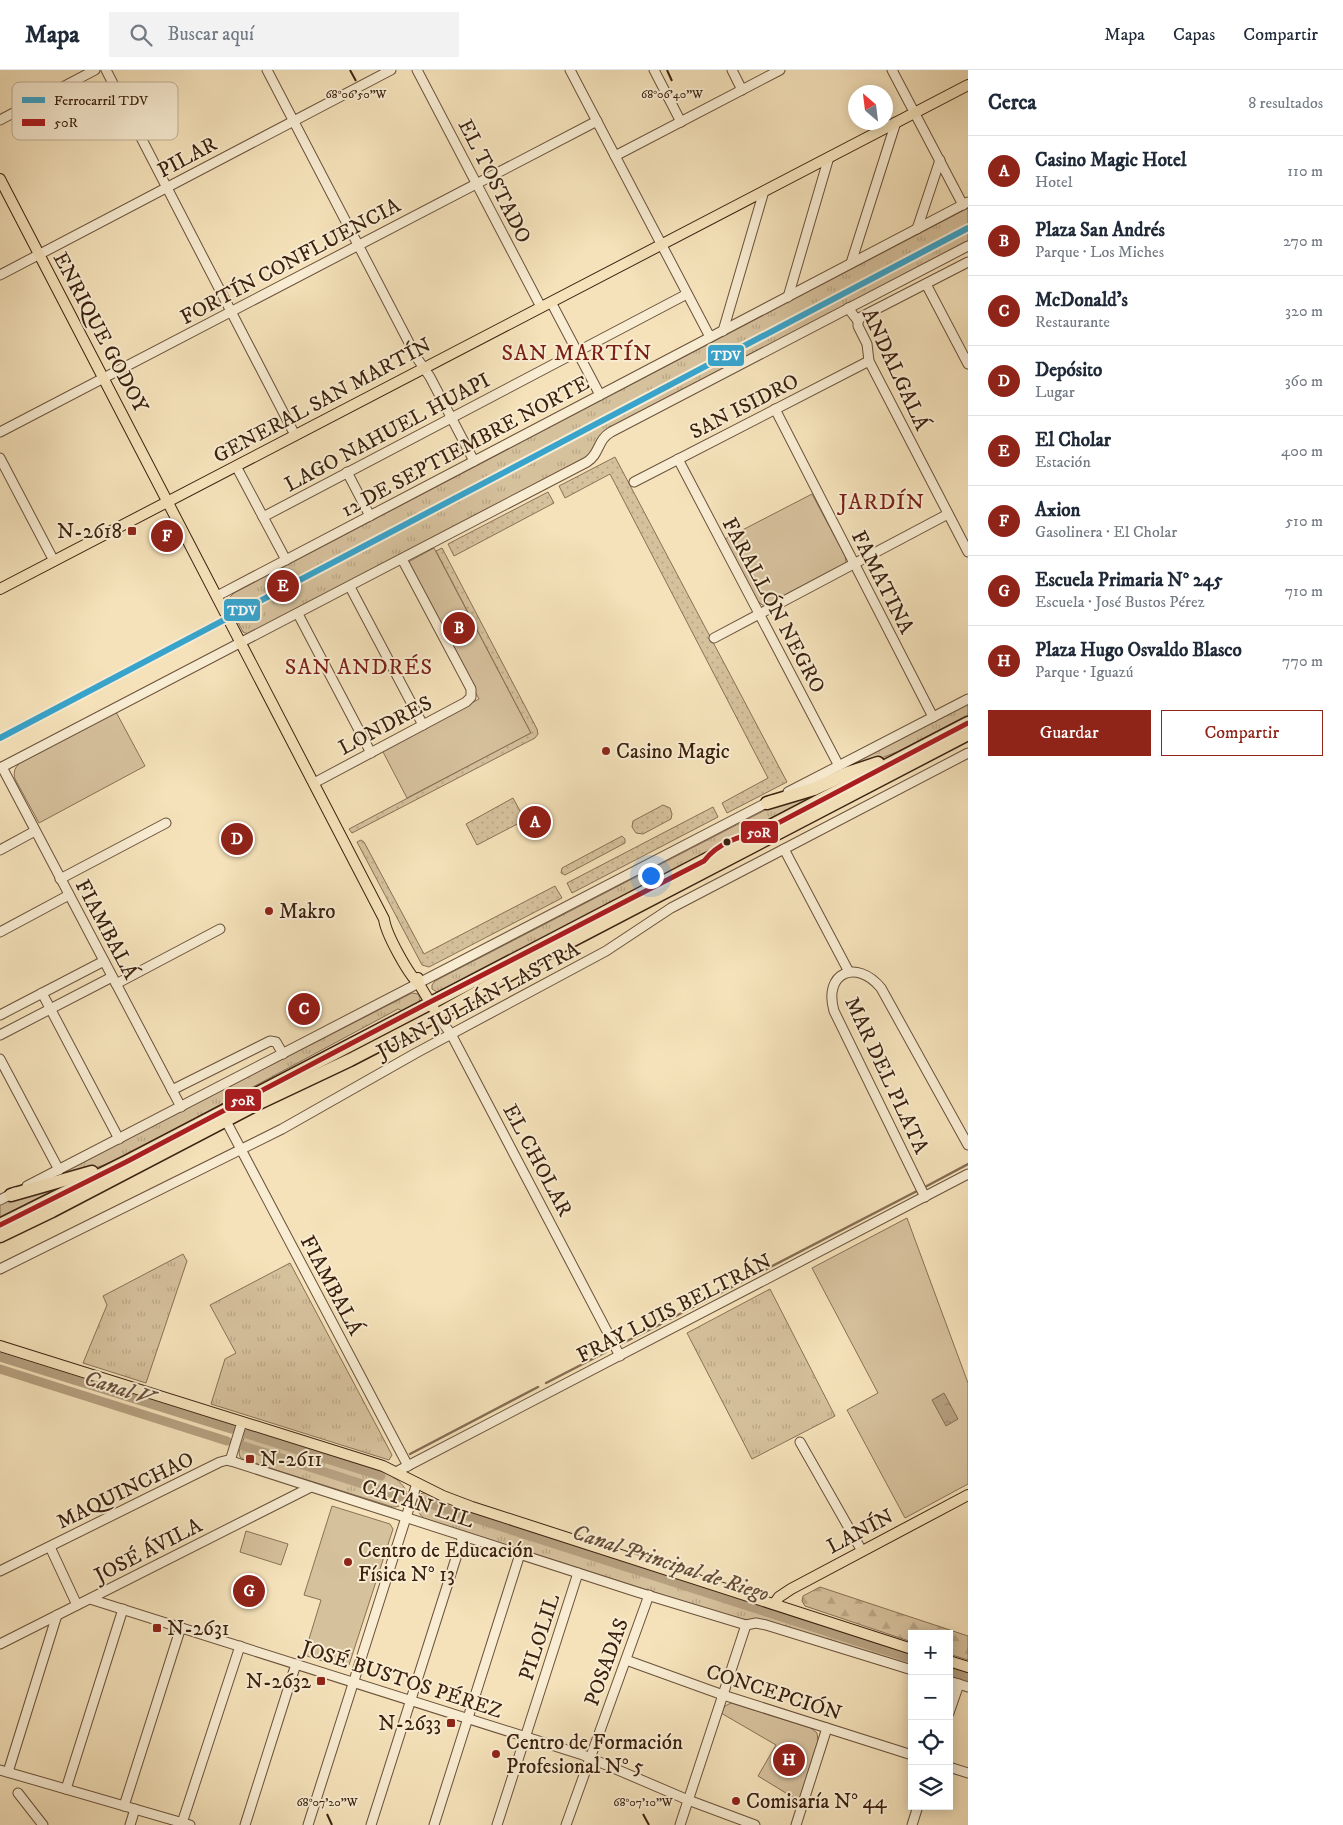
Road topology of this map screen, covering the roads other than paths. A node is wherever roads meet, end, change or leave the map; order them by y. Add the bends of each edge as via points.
1 (95, 70) edge
2 (106, 70) edge
3 (266, 70) edge
4 (391, 70) edge
5 (417, 70) edge
6 (570, 70) edge
7 (654, 70) edge
8 (732, 70) edge
9 (780, 70) edge
10 (892, 70) edge
11 (72, 82) edge
12 (112, 82) edge
13 (968, 85) edge
14 (742, 90) junction
15 (914, 113) junction
16 (12, 114) edge
17 (0, 120) edge
18 (293, 121) junction
19 (596, 121) junction
20 (681, 122) junction
21 (896, 122) junction
22 (142, 140) edge
23 (615, 156) junction
24 (829, 157) junction
25 (940, 160) junction
26 (0, 179) edge
27 (476, 184) junction
28 (167, 187) junction
29 (764, 191) junction
30 (966, 203) edge
31 (917, 229) junction
32 (358, 245) junction
33 (661, 245) junction
34 (968, 246) edge
35 (39, 254) junction
36 (968, 262) edge
37 (851, 264) junction
38 (0, 275) edge
39 (926, 284) junction
40 (687, 294) junction
41 (788, 297) junction
42 (551, 302) junction
43 (541, 307) junction
44 (848, 308) junction
45 (231, 311) junction
46 (858, 321) junction
47 (723, 331) junction
48 (710, 338) junction
49 (577, 351) junction
50 (869, 361) junction
51 (968, 364) edge
52 (424, 368) junction
53 (104, 378) junction
54 (600, 395) junction
55 (775, 409) junction
56 (452, 417) junction
57 (0, 432) edge
58 (295, 435) junction
59 (0, 458) edge
60 (678, 459) junction
61 (474, 461) junction
62 (236, 466) junction
63 (347, 472) junction
64 (634, 482) dead end
65 (168, 501) junction
66 (948, 514) junction
67 (370, 516) junction
68 (263, 517) junction
69 (968, 552) edge
70 (286, 560) junction
71 (402, 560) junction
72 (54, 561) junction
73 (854, 564) junction
74 (350, 587) junction
75 (0, 589) edge
76 (217, 596) junction
77 (298, 614) junction
78 (759, 614) junction
79 (714, 638) dead end
80 (241, 643) junction
81 (968, 699) edge
82 (933, 717) junction
83 (968, 724) edge
84 (423, 725) junction
85 (968, 734) edge
86 (916, 750) junction
87 (371, 753) junction
88 (968, 753) edge
89 (839, 766) junction
90 (1, 768) edge
91 (314, 783) junction
92 (767, 803) junction
93 (166, 823) dead end
94 (35, 831) junction
95 (784, 849) junction
96 (0, 850) edge
97 (60, 879) junction
98 (69, 895) junction
99 (220, 928) dead end
100 (0, 932) edge
101 (104, 961) junction
102 (849, 972) junction
103 (114, 980) junction
104 (419, 984) junction
105 (42, 993) junction
106 (430, 1002) junction
107 (50, 1009) junction
108 (0, 1014) edge
109 (438, 1015) junction
110 (450, 1034) junction
111 (0, 1035) edge
112 (283, 1054) junction
113 (0, 1059) edge
114 (172, 1090) junction
115 (180, 1107) junction
116 (226, 1120) junction
117 (119, 1139) junction
118 (968, 1146) edge
119 (241, 1150) junction
120 (126, 1162) junction
121 (59, 1170) junction
122 (968, 1174) edge
123 (5, 1197) edge
124 (925, 1197) junction
125 (0, 1225) edge
126 (0, 1236) edge
127 (0, 1269) edge
128 (0, 1346) edge
129 (620, 1356) junction
130 (242, 1422) junction
131 (800, 1442) dead end
132 (230, 1461) junction
133 (408, 1466) junction
134 (396, 1472) junction
135 (417, 1483) junction
136 (311, 1487) junction
137 (968, 1495) edge
138 (405, 1517) junction
139 (463, 1536) junction
140 (50, 1547) junction
141 (862, 1551) junction
142 (520, 1554) junction
143 (0, 1572) edge
144 (578, 1573) junction
145 (649, 1595) junction
146 (90, 1599) junction
147 (774, 1604) junction
148 (77, 1605) junction
149 (123, 1609) junction
150 (57, 1615) junction
151 (746, 1625) junction
152 (181, 1627) junction
153 (0, 1644) edge
154 (240, 1646) junction
155 (908, 1648) edge
156 (626, 1660) junction
157 (953, 1662) edge
158 (296, 1664) junction
159 (968, 1667) edge
160 (908, 1669) edge
161 (353, 1682) junction
162 (964, 1686) edge
163 (723, 1695) junction
164 (411, 1700) junction
165 (953, 1706) edge
166 (468, 1718) junction
167 (827, 1728) junction
168 (526, 1737) junction
169 (908, 1754) edge
170 (590, 1758) junction
171 (953, 1768) edge
172 (4, 1771) edge
173 (968, 1773) edge
174 (66, 1789) junction
175 (18, 1792) dead end
176 (688, 1800) junction
177 (124, 1806) junction
178 (135, 1809) junction
179 (917, 1810) edge
180 (186, 1824) edge
181 (43, 1825) edge
182 (130, 1825) edge
183 (245, 1825) edge
184 (308, 1825) edge
185 (371, 1825) edge
186 (434, 1825) edge
187 (497, 1825) edge
188 (566, 1825) edge
189 (680, 1825) edge
190 (755, 1825) edge
191 (796, 1825) edge
192 (912, 1825) edge

1 - 11 street
2 - 12 street
3 - 18 street
4 - 18 street, PILAR
5 - 27 street, EL TOSTADO
6 - 19 street
7 - 20 street
8 - 14 street
9 - 14 street
10 - 15 street
13 - 15 main road
14 - 20 street
15 - 21 main road, GENERAL SAN MARTÍN
15 - 25 street
16 - 17 street
18 - 28 street, PILAR
18 - 32 street
19 - 23 street
19 - 27 street, FORTÍN CONFLUENCIA
20 - 23 street
21 - 24 main road, GENERAL SAN MARTÍN
21 - 37 street
22 - 28 street
23 - 33 street
24 - 29 main road, GENERAL SAN MARTÍN
24 - 41 street
25 - 30 street
25 - 31 street
26 - 35 main road, ENRIQUE GODOY
27 - 32 street, FORTÍN CONFLUENCIA
27 - 43 street, EL TOSTADO
28 - 35 street, PILAR
28 - 45 street
29 - 33 main road, GENERAL SAN MARTÍN
29 - 47 street
30 - 31 street, 12 DE SEPTIEMBRE NORTE
31 - 37 street, 12 DE SEPTIEMBRE NORTE
32 - 45 street, FORTÍN CONFLUENCIA
32 - 52 street
33 - 40 street
33 - 42 main road, GENERAL SAN MARTÍN
34 - 44 street
35 - 38 street, PILAR
35 - 53 main road, ENRIQUE GODOY
36 - 39 street
37 - 41 street, 12 DE SEPTIEMBRE NORTE
39 - 46 street
39 - 51 street
40 - 48 street
40 - 49 street, LAGO NAHUEL HUAPI
41 - 47 street, 12 DE SEPTIEMBRE NORTE
42 - 43 main road, GENERAL SAN MARTÍN
42 - 49 street
43 - 52 main road, GENERAL SAN MARTÍN
44 - 46 street, ANDALGALÁ
44 - 71 street via 611,432 603,437 596,454 589,461
45 - 53 street, FORTÍN CONFLUENCIA
45 - 58 street
46 - 50 street, ANDALGALÁ via 867,344
47 - 48 street, 12 DE SEPTIEMBRE NORTE
48 - 54 street, 12 DE SEPTIEMBRE NORTE
49 - 54 street
49 - 56 street, LAGO NAHUEL HUAPI
50 - 55 street, SAN ISIDRO
50 - 66 street, ANDALGALÁ
52 - 56 street
52 - 58 main road, GENERAL SAN MARTÍN
53 - 57 street, FORTÍN CONFLUENCIA
53 - 65 main road, ENRIQUE GODOY
54 - 61 street, 12 DE SEPTIEMBRE NORTE
55 - 60 street, SAN ISIDRO
55 - 73 street, FAMATINA
56 - 61 street
56 - 63 street, LAGO NAHUEL HUAPI
58 - 62 main road, GENERAL SAN MARTÍN
59 - 72 street
60 - 64 street, SAN ISIDRO
60 - 78 street, FARALLÓN NEGRO
61 - 67 street, 12 DE SEPTIEMBRE NORTE
62 - 65 main road, GENERAL SAN MARTÍN
62 - 68 street
63 - 67 street
63 - 68 street, LAGO NAHUEL HUAPI
65 - 72 main road, GENERAL SAN MARTÍN
65 - 76 main road, EL CHOLAR
66 - 69 street, ANDALGALÁ
66 - 73 street
67 - 70 street, 12 DE SEPTIEMBRE NORTE
68 - 70 street
70 - 76 street, 12 DE SEPTIEMBRE NORTE
71 - 74 street
71 - 84 street, LONDRES via 470,689 471,697 466,702
72 - 75 main road, GENERAL SAN MARTÍN
73 - 78 street
73 - 82 street, FAMATINA
74 - 77 street
74 - 84 street
76 - 80 main road, EL CHOLAR
77 - 80 street
77 - 87 street
78 - 79 street
78 - 89 street, FARALLÓN NEGRO
80 - 90 street
80 - 91 main road, EL CHOLAR
81 - 82 street
82 - 89 street
83 - 86 highway
84 - 87 street, LONDRES
85 - 109 highway via 548,953
86 - 92 highway
86 - 106 highway
87 - 91 street, LONDRES
88 - 95 street, JUAN JULIÁN LASTRA
89 - 92 street
90 - 94 street, FIAMBALÁ
91 - 104 main road, EL CHOLAR via 384,919 392,926 417,973
92 - 104 street
93 - 97 street
94 - 96 street
94 - 97 street, FIAMBALÁ
95 - 102 street, MAR DEL PLATA
95 - 110 street, JUAN JULIÁN LASTRA via 670,908 606,951
97 - 98 street, FIAMBALÁ
98 - 100 street
98 - 101 street, FIAMBALÁ
99 - 103 street
101 - 103 street, FIAMBALÁ
101 - 105 street
102 - 118 street, MAR DEL PLATA via 865,974 885,992
102 - 124 street, MAR DEL PLATA via 834,986 834,1011
103 - 107 street
103 - 114 street, FIAMBALÁ
104 - 106 main road, EL CHOLAR
104 - 112 street
105 - 107 street
105 - 108 street
106 - 109 main road, EL CHOLAR
106 - 120 highway
107 - 111 street
107 - 117 street
109 - 110 street, EL CHOLAR
109 - 116 highway
110 - 119 street, JUAN JULIÁN LASTRA
110 - 129 street, EL CHOLAR
112 - 114 street via 277,1043 270,1041
112 - 115 street
113 - 121 street
114 - 115 street, FIAMBALÁ
115 - 117 street
116 - 119 street, FIAMBALÁ
116 - 126 highway
117 - 121 street
119 - 127 street, JUAN JULIÁN LASTRA
119 - 133 street, FIAMBALÁ
120 - 123 highway
120 - 125 highway
121 - 123 street
122 - 124 street, FRAY LUIS BELTRÁN
124 - 129 street, FRAY LUIS BELTRÁN
128 - 130 main road
129 - 133 street, FRAY LUIS BELTRÁN
130 - 132 street
130 - 134 main road
131 - 141 street
132 - 136 street, CATAN LIL
132 - 140 street, MAQUINCHAO via 220,1462
133 - 134 street, FRAY LUIS BELTRÁN
134 - 135 main road
135 - 138 street
135 - 147 main road via 472,1507
136 - 138 street, CATAN LIL
136 - 146 street, JOSÉ ÁVILA
137 - 141 main road, LANÍN
138 - 139 street, CATAN LIL
138 - 161 street
139 - 142 street, CATAN LIL
139 - 164 street
140 - 143 street, MAQUINCHAO
140 - 148 street
141 - 147 main road, LANÍN via 786,1591
142 - 144 street, CATAN LIL
142 - 166 street
144 - 145 street, CATAN LIL
144 - 168 street, PILOLIL
145 - 151 street, CATAN LIL
145 - 156 street, POSADAS
146 - 148 street, JOSÉ ÁVILA
146 - 149 street, JOSÉ BUSTOS PÉREZ
147 - 155 main road
148 - 150 street, JOSÉ ÁVILA
149 - 152 street, JOSÉ BUSTOS PÉREZ
149 - 174 street
150 - 153 street, JOSÉ ÁVILA
150 - 172 street
151 - 160 street, CATAN LIL via 766,1625
151 - 163 street
152 - 154 street, JOSÉ BUSTOS PÉREZ
152 - 177 street
154 - 158 street, JOSÉ BUSTOS PÉREZ
154 - 180 street
156 - 163 street, CONCEPCIÓN
156 - 170 street, POSADAS
157 - 159 main road
158 - 161 street, JOSÉ BUSTOS PÉREZ
158 - 183 street
161 - 164 street, JOSÉ BUSTOS PÉREZ
161 - 184 street
162 - 165 street
163 - 167 street, CONCEPCIÓN
163 - 176 street
164 - 166 street, JOSÉ BUSTOS PÉREZ
164 - 185 street
166 - 168 street, JOSÉ BUSTOS PÉREZ
166 - 186 street
167 - 169 street, CONCEPCIÓN
167 - 191 street
168 - 170 street, JOSÉ BUSTOS PÉREZ
168 - 187 street, PILOLIL
170 - 176 street, JOSÉ BUSTOS PÉREZ
170 - 188 street, POSADAS
171 - 173 street
172 - 174 street
174 - 177 street
175 - 181 street
176 - 189 street
176 - 190 street, JOSÉ BUSTOS PÉREZ
177 - 178 street
178 - 180 street
178 - 182 street
179 - 192 street

